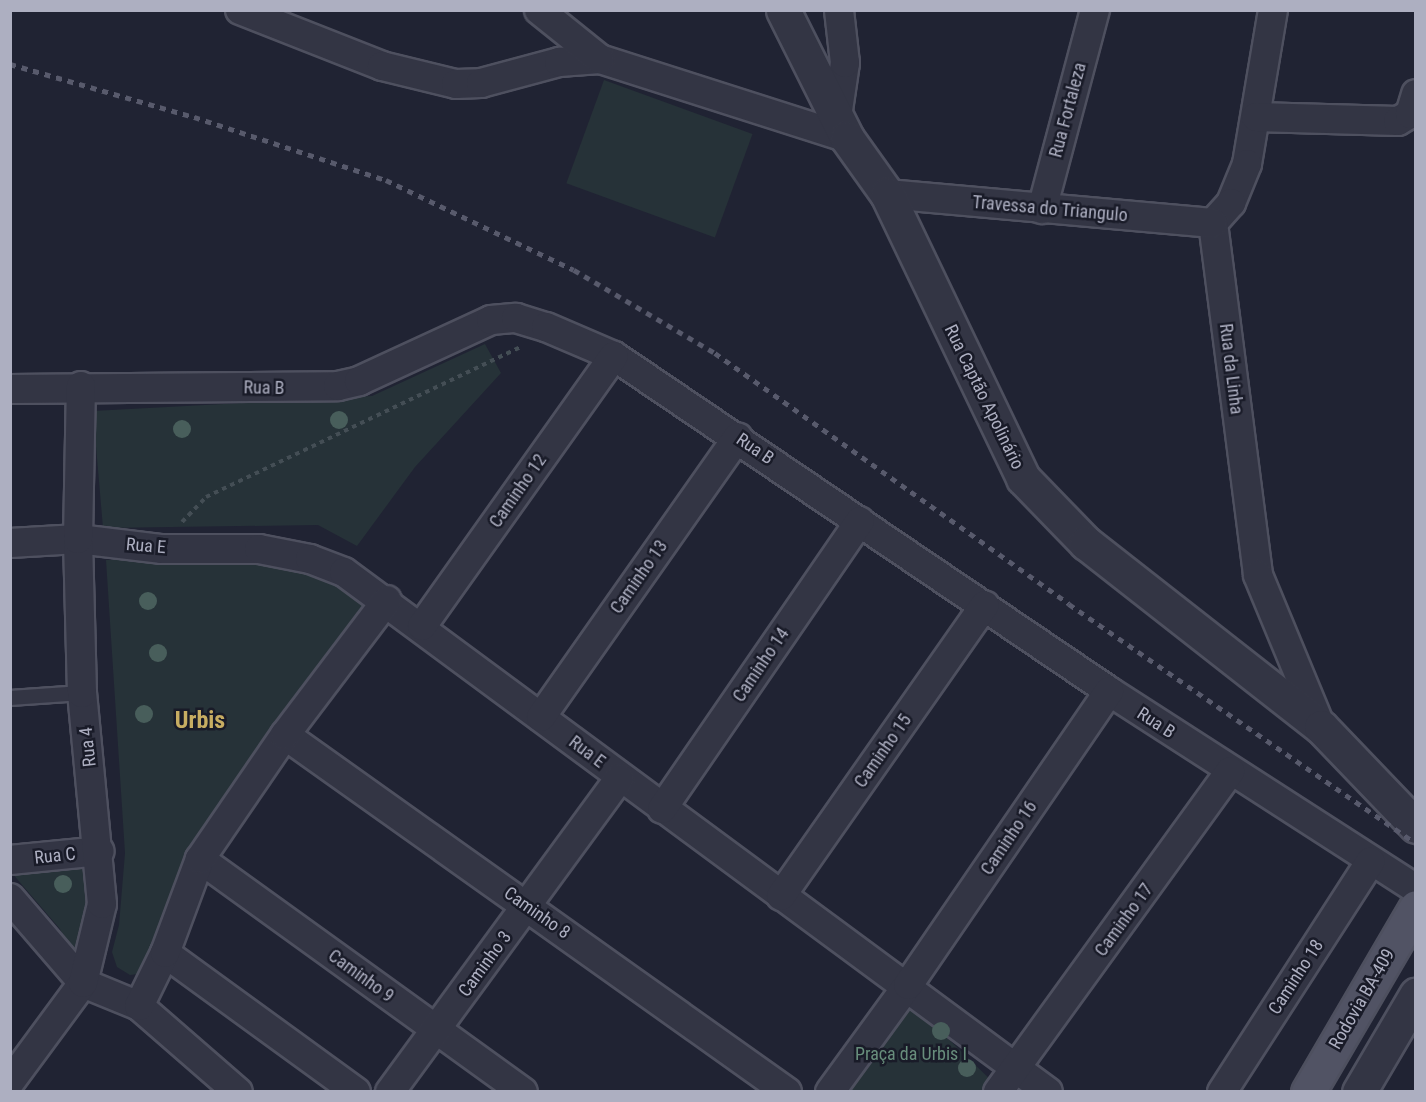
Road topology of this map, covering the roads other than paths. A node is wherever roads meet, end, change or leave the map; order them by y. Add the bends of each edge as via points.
1 (240, 10) edge
2 (539, 10) edge
3 (783, 10) edge
4 (838, 10) edge
5 (1095, 10) edge
6 (1273, 10) edge
7 (600, 59) junction
8 (1416, 94) edge
9 (1256, 117) junction
10 (842, 127) junction
11 (887, 194) junction
12 (1042, 209) junction
13 (1213, 223) junction
14 (614, 356) junction
15 (81, 386) junction
16 (10, 389) edge
17 (738, 437) junction
18 (860, 521) junction
19 (78, 539) junction
20 (10, 543) edge
21 (387, 600) junction
22 (985, 605) junction
23 (422, 626) junction
24 (1109, 691) junction
25 (82, 693) junction
26 (10, 698) edge
27 (541, 717) junction
28 (1321, 727) junction
29 (285, 735) junction
30 (1230, 771) junction
31 (620, 778) junction
32 (662, 809) junction
33 (1414, 820) edge
34 (100, 851) junction
35 (200, 859) junction
36 (10, 860) edge
37 (1370, 862) junction
38 (1416, 889) edge
39 (781, 896) junction
40 (10, 898) edge
41 (527, 905) junction
42 (1416, 907) edge
43 (165, 953) junction
44 (83, 983) junction
45 (908, 985) junction
46 (1416, 995) edge
47 (139, 1006) junction
48 (437, 1031) junction
49 (10, 1082) edge
50 (1009, 1084) edge
51 (228, 1088) edge
52 (356, 1092) edge
53 (390, 1092) edge
54 (523, 1092) edge
55 (787, 1092) edge
56 (830, 1092) edge
57 (1048, 1092) edge
58 (1222, 1092) edge
59 (1308, 1092) edge
60 (1359, 1092) edge

1 - 7 street via 382,66 456,84 481,83 559,62
2 - 7 street
3 - 10 street, Rua Captão Apolinário
4 - 10 street via 845,63
5 - 12 street, Rua Fortaleza
6 - 9 street
7 - 10 street
8 - 9 street via 1410,114 1398,121
9 - 13 street via 1239,188
10 - 11 street, Rua Captão Apolinário
11 - 12 street, Travessa do Triangulo
11 - 28 street, Rua Captão Apolinário via 1023,478 1086,543
12 - 13 street, Travessa do Triangulo
13 - 28 street, Rua da Linha via 1258,575
14 - 15 street, Rua B via 516,318 491,320 359,381 338,386
14 - 17 street, Rua B
14 - 23 street, Caminho 12
15 - 16 street, Rua B
15 - 19 street, Rua 4
17 - 18 street, Rua B
17 - 27 street, Caminho 13
18 - 22 street, Rua B
18 - 32 street, Caminho 14
19 - 20 street, Rua E
19 - 21 street, Rua E via 162,549 259,549 310,559 344,572
19 - 25 street, Rua 4
21 - 23 street, Rua E
21 - 29 street
22 - 24 street, Rua B
22 - 39 street, Caminho 15
23 - 27 street, Rua E
24 - 30 street, Rua B
24 - 45 street, Caminho 16
25 - 26 lane
25 - 34 street, Rua 4
27 - 31 street, Rua E
28 - 33 street, Rua Captão Apolinário
29 - 35 street
29 - 41 street, Caminho 8
30 - 37 street, Rua B
30 - 50 street, Caminho 17
31 - 32 street, Rua E
31 - 41 street, Caminho 3
32 - 39 street, Rua E
34 - 36 street, Rua C
34 - 44 street, Rua 4 via 102,904
35 - 43 street
35 - 48 street, Caminho 9
37 - 38 street, Rua B
37 - 58 street, Caminho 18
39 - 45 street, Rua E
40 - 44 street
41 - 48 street, Caminho 3
41 - 55 street, Caminho 8
42 - 59 main road, Rodovia BA-409
43 - 47 street
43 - 52 street
44 - 47 street
44 - 49 street, Rua 4
45 - 50 street, Rua E
45 - 56 street, Caminho 16
46 - 60 street
47 - 51 street
48 - 53 street, Caminho 3
48 - 54 street, Caminho 9
50 - 57 street, Rua E

